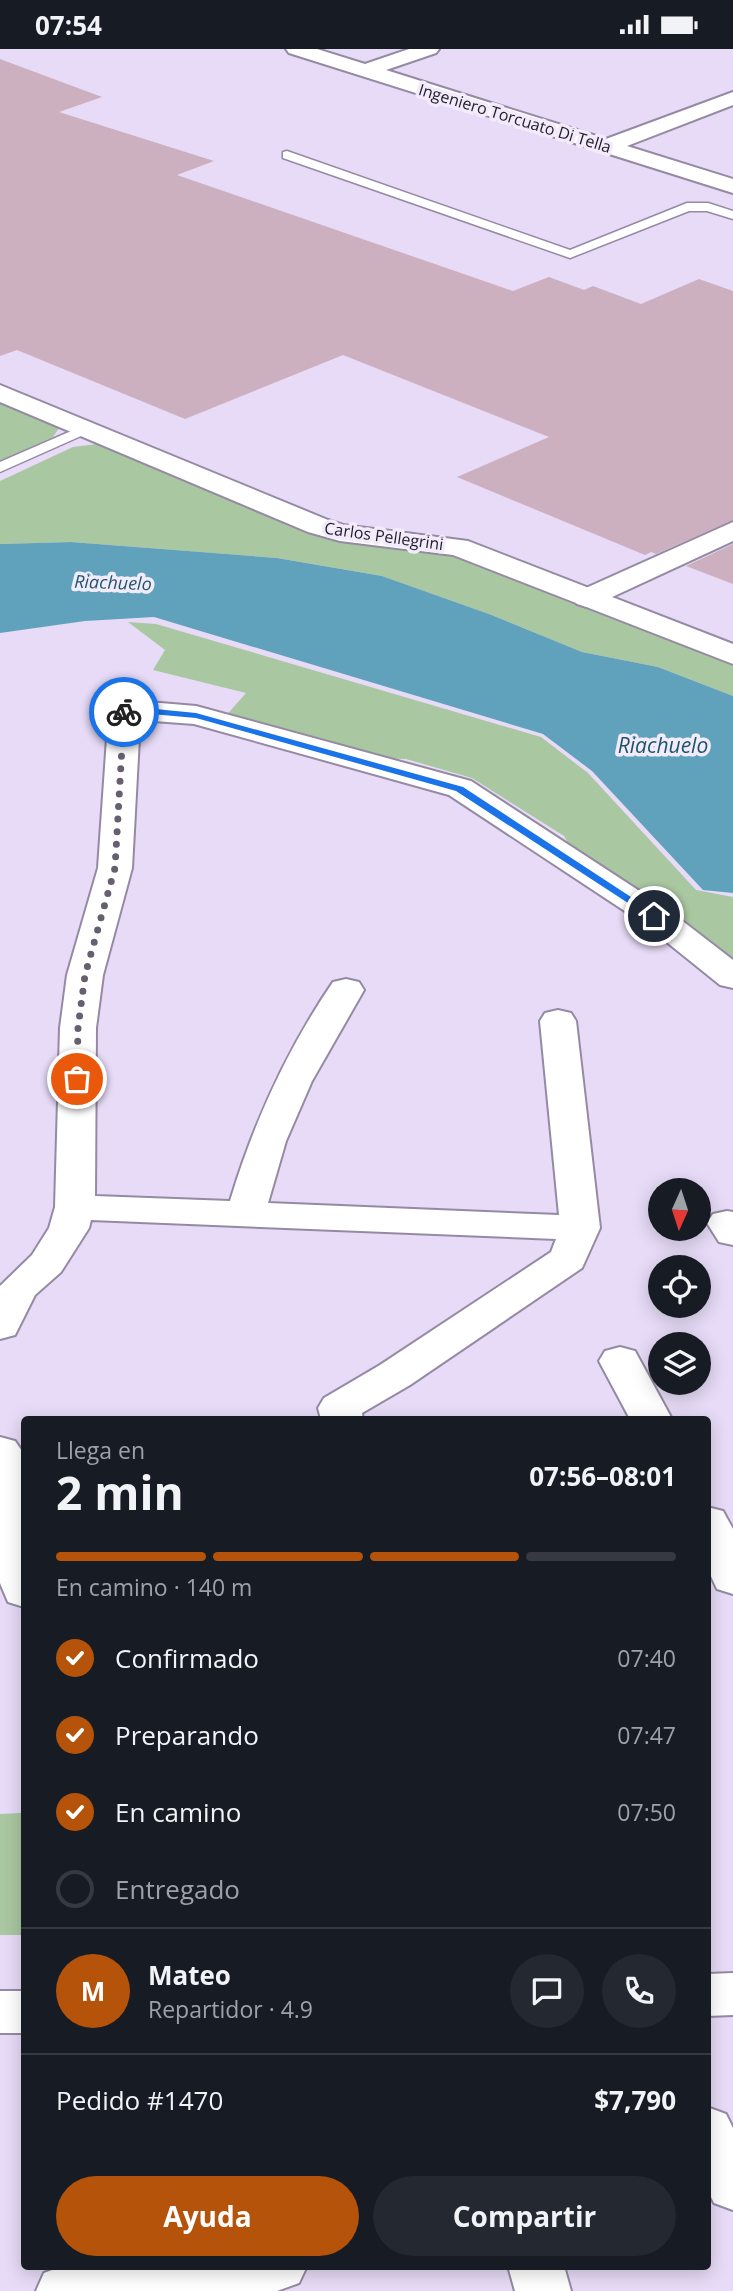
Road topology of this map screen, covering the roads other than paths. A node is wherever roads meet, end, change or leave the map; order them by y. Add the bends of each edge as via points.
1 (296, 49) edge
2 (429, 49) edge
3 (364, 71) junction
4 (733, 98) edge
5 (607, 146) junction
6 (287, 155) dead end
7 (733, 186) edge
8 (733, 215) edge
9 (0, 393) edge
10 (85, 429) junction
11 (0, 468) edge
12 (733, 530) edge
13 (587, 598) junction
14 (733, 655) edge
15 (733, 977) edge
16 (346, 990) dead end
17 (558, 1021) dead end
18 (75, 1207) junction
19 (246, 1212) junction
20 (580, 1228) junction
21 (0, 1326) edge
22 (620, 1361) dead end
23 (341, 1414) edge
24 (649, 1416) edge
25 (0, 1451) edge
26 (17, 1501) edge
27 (711, 1529) edge
28 (21, 1552) edge
29 (733, 1578) edge
30 (733, 1994) edge
31 (711, 1995) edge
32 (0, 2012) edge
33 (21, 2012) edge
34 (711, 2139) edge
35 (733, 2186) edge
36 (245, 2270) edge
37 (537, 2270) edge
38 (64, 2291) edge
39 (542, 2291) edge

1 - 3 street, Ingeniero Torcuato Di Tella
2 - 3 street
3 - 5 street, Ingeniero Torcuato Di Tella
4 - 5 street
5 - 7 street, Ingeniero Torcuato Di Tella
6 - 8 lane via 570,254 687,207 708,207
9 - 10 street, Carlos Pellegrini
10 - 11 lane
10 - 13 street, Carlos Pellegrini via 318,526 340,533 458,547
12 - 13 street
13 - 14 street, Carlos Pellegrini
15 - 18 street via 654,916 460,789 196,715 125,709 115,868 85,975 78,1028
16 - 19 street via 293,1081 267,1141
17 - 20 street
18 - 19 street
18 - 21 street via 69,1227 47,1263 18,1289
19 - 20 street
20 - 23 street via 568,1259
22 - 24 street
25 - 26 street
26 - 28 street
27 - 29 street
30 - 31 street
32 - 33 street
34 - 35 street
36 - 38 street
37 - 39 street

